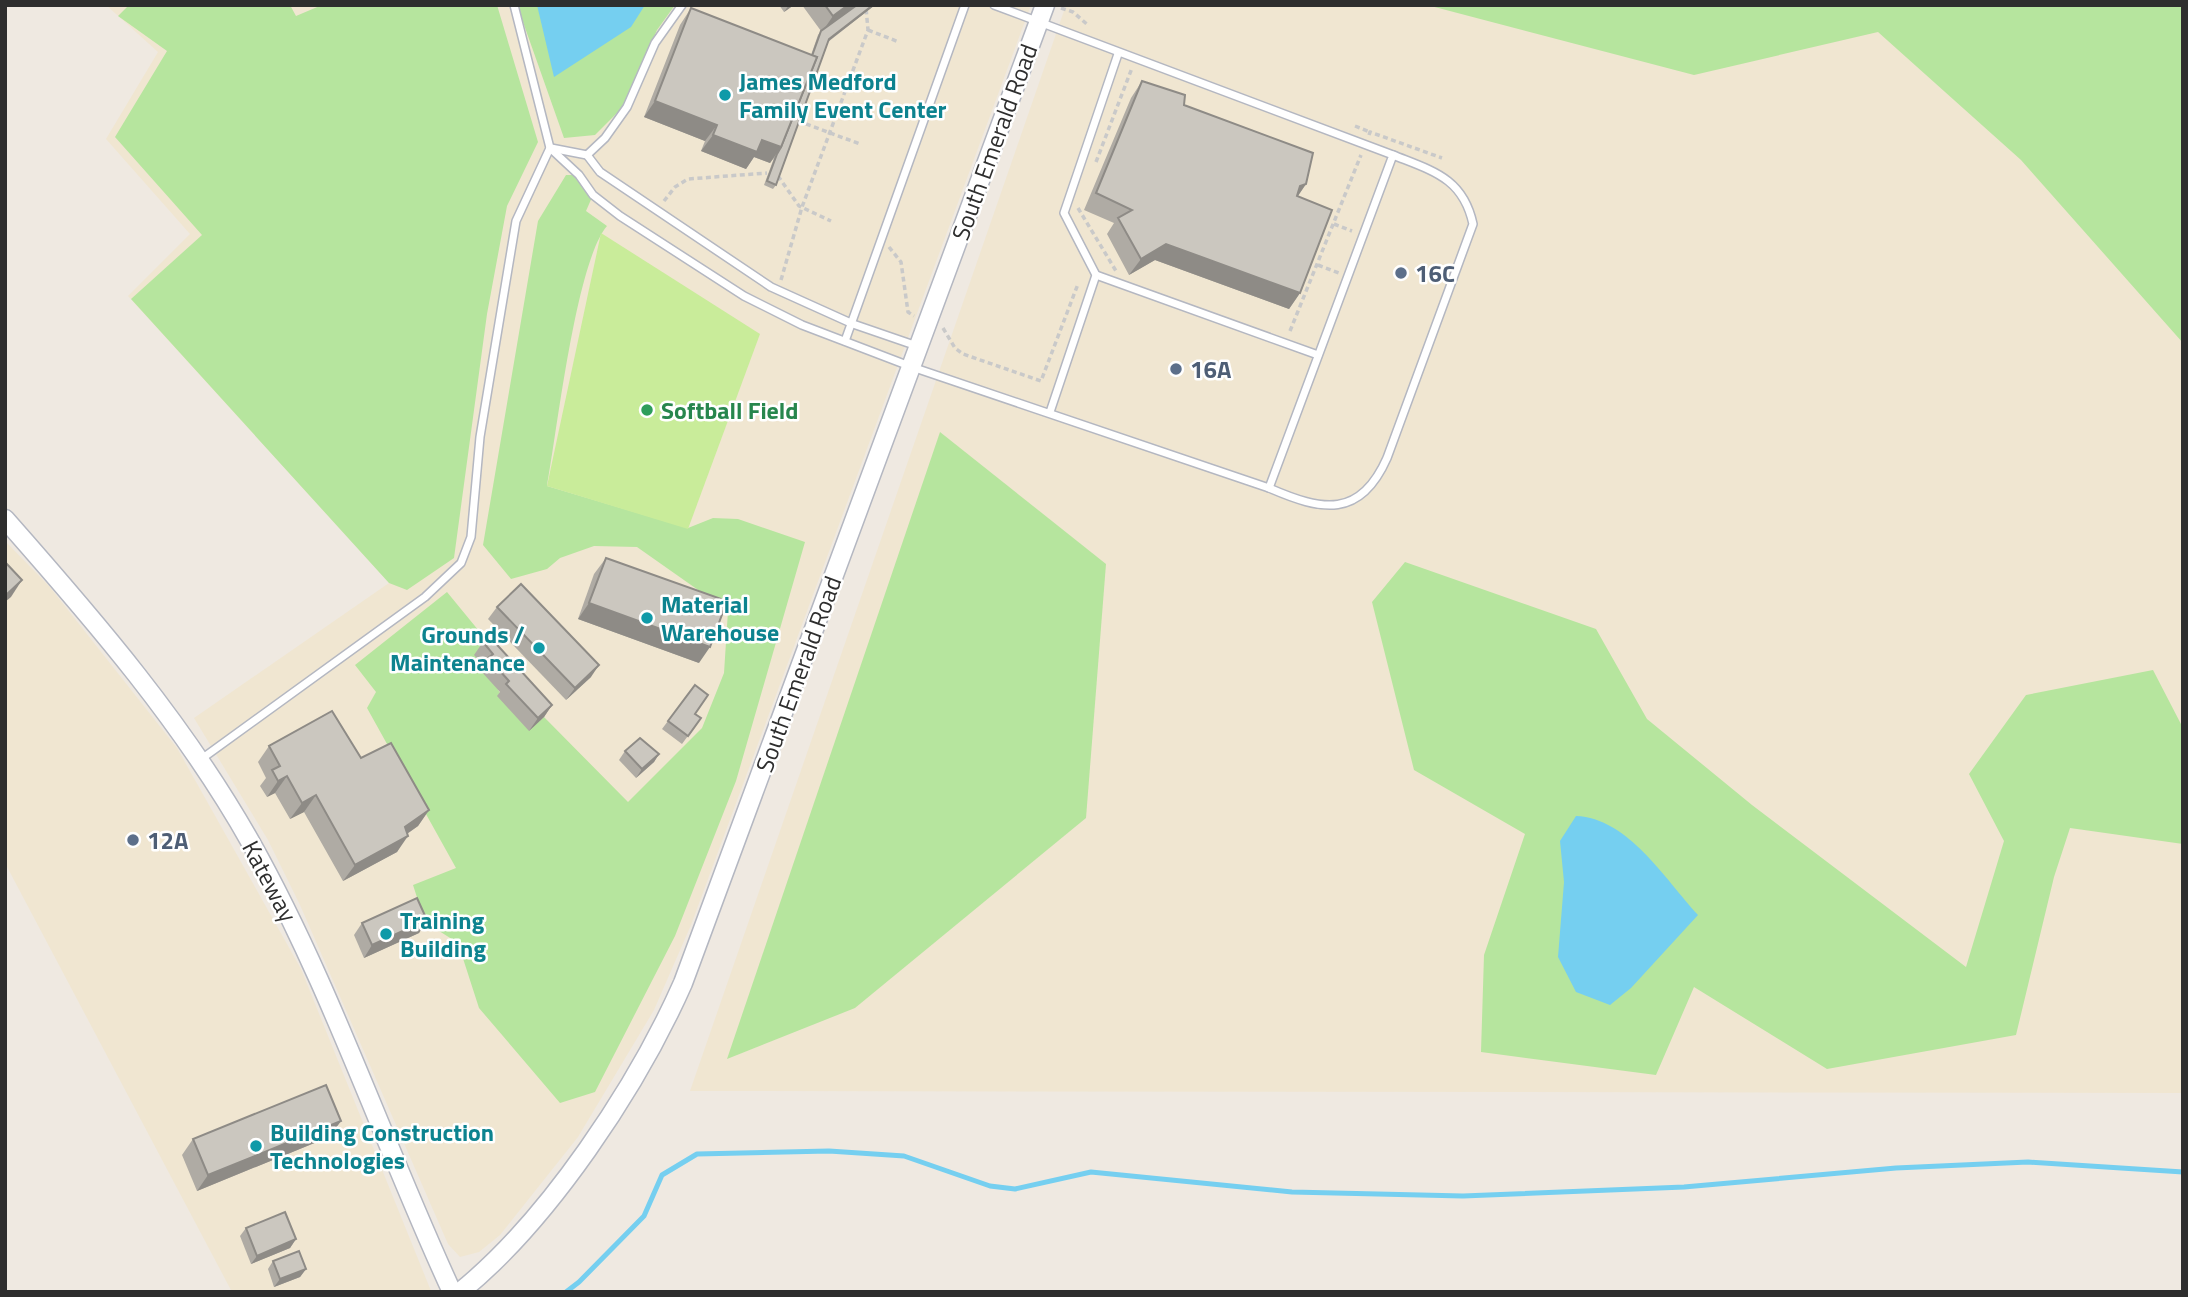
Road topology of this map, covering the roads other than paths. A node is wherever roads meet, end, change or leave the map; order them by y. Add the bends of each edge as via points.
1 (514, 5) edge
2 (682, 5) edge
3 (965, 5) edge
4 (994, 5) edge
5 (1042, 14) edge
6 (1118, 54) junction
7 (550, 148) junction
8 (587, 155) junction
9 (1393, 155) junction
10 (1096, 275) junction
11 (853, 324) junction
12 (845, 341) junction
13 (918, 346) junction
14 (1318, 355) junction
15 (912, 367) junction
16 (1050, 412) junction
17 (1269, 488) junction
18 (5, 519) edge
19 (199, 761) junction
20 (452, 1292) edge
21 (460, 1292) edge

1 - 7 lane
2 - 8 lane via 654,43 628,107
3 - 11 lane
4 - 5 lane
5 - 6 lane
5 - 13 street, South Emerald Road
6 - 9 lane
6 - 10 lane via 1064,213
7 - 8 lane
7 - 12 lane via 593,195 620,216 744,296
7 - 19 lane via 516,221 480,437 471,537 461,564 425,597
8 - 11 lane via 600,172 771,288
9 - 14 lane
9 - 17 lane via 1453,183 1469,205 1474,224 1387,458 1360,498 1346,505 1318,505
10 - 14 lane
10 - 16 lane
11 - 12 lane
11 - 13 lane
12 - 15 lane
13 - 15 street, South Emerald Road
14 - 17 lane
15 - 16 lane
15 - 21 street, South Emerald Road via 668,1017 610,1115 550,1198 491,1267
16 - 17 lane
18 - 19 street, Kateway via 141,678
19 - 20 street, Kateway via 251,843 294,925

